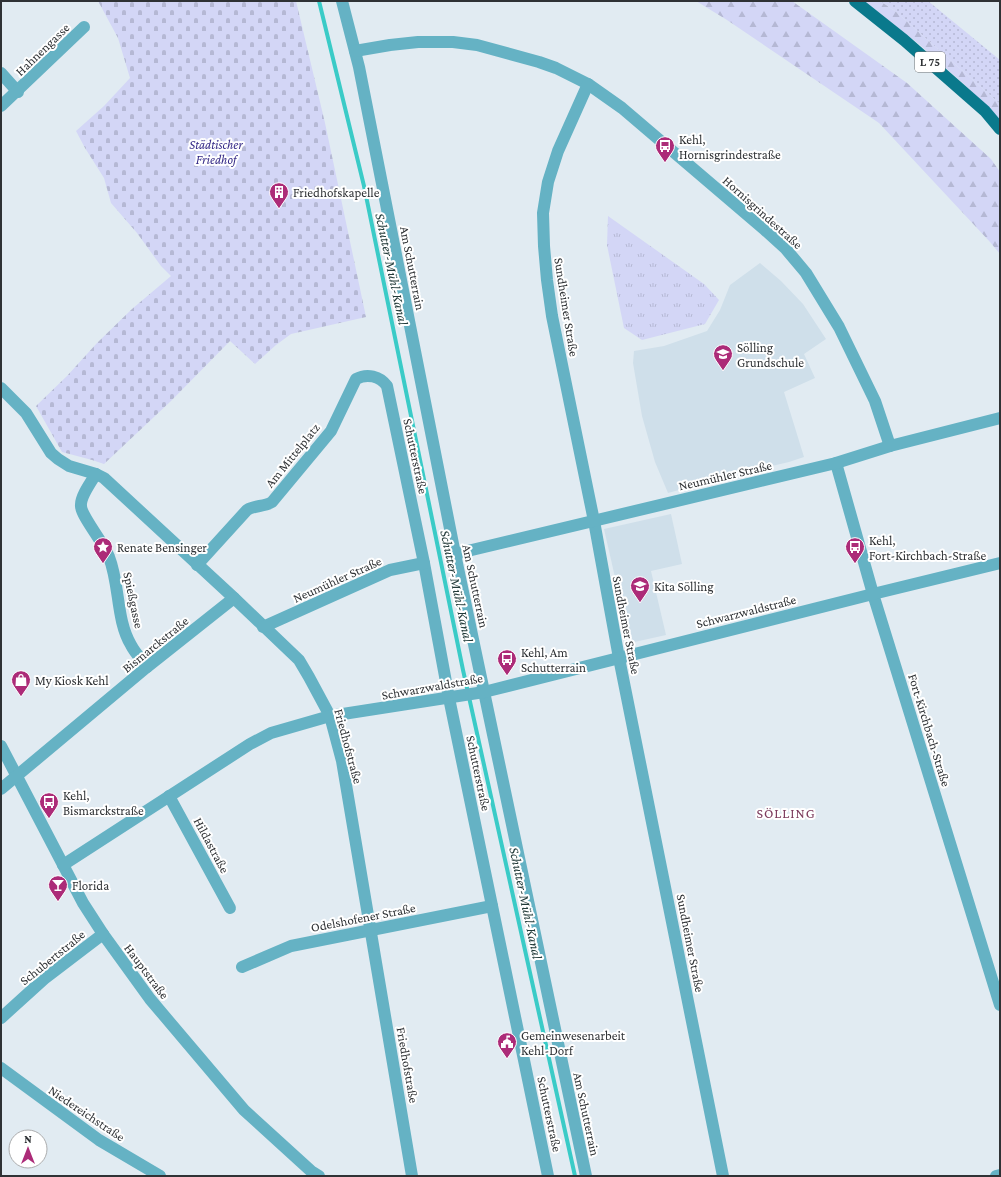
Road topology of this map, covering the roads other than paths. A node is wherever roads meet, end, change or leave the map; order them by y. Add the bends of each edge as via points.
1 (342, 1) edge
2 (855, 1) edge
3 (84, 27) dead end
4 (355, 51) junction
5 (1, 73) edge
6 (588, 84) junction
7 (18, 92) junction
8 (1, 106) edge
9 (1000, 129) edge
10 (379, 379) joint
11 (1, 388) edge
12 (1000, 418) edge
13 (890, 446) junction
14 (836, 463) junction
15 (96, 474) junction
16 (594, 521) junction
17 (455, 554) junction
18 (424, 562) junction
19 (1000, 563) edge
20 (197, 565) junction
21 (873, 594) junction
22 (234, 598) junction
23 (263, 627) junction
24 (619, 658) junction
25 (148, 667) junction
26 (480, 692) junction
27 (454, 697) junction
28 (330, 716) junction
29 (1, 746) edge
30 (17, 776) junction
31 (1, 789) edge
32 (169, 796) junction
33 (63, 865) junction
34 (492, 906) junction
35 (230, 908) dead end
36 (372, 931) junction
37 (103, 934) junction
38 (242, 967) dead end
39 (1000, 1005) edge
40 (1, 1018) edge
41 (1, 1068) edge
42 (1000, 1175) edge
43 (160, 1176) edge
44 (319, 1176) edge
45 (412, 1176) edge
46 (548, 1176) edge
47 (586, 1176) edge
48 (723, 1176) edge
49 (996, 1176) edge

1 - 4 street, Am Schutterrain
2 - 9 main road, L 75 via 985,111
3 - 7 street, Hahnengasse
4 - 6 street, Hornisgrindestraße via 418,42 477,46 539,62
4 - 17 street, Am Schutterrain
5 - 7 street
6 - 13 street, Hornisgrindestraße via 622,108 785,248 806,273 839,327 875,401
6 - 16 street, Sundheimer Straße via 558,151 548,182 543,213 552,316
7 - 8 street, Hahnengasse
10 - 18 street, Schutterstraße via 387,386
10 - 20 street, Am Mittelplatz via 364,376 356,380 331,431 272,502 247,510
11 - 15 street, Friedhofstraße via 26,413 51,453 70,466
12 - 13 street, Neumühler Straße
13 - 14 street, Neumühler Straße
14 - 16 street, Neumühler Straße
14 - 21 street, Fort-Kirchbach-Straße
15 - 20 street, Friedhofstraße via 104,478
15 - 25 street, Spießgasse via 82,498 81,512 109,556 125,631 131,645
16 - 17 street, Neumühler Straße
16 - 24 street, Sundheimer Straße
17 - 26 street, Am Schutterrain
18 - 23 street, Neumühler Straße via 390,570
18 - 27 street, Schutterstraße
19 - 21 street, Schwarzwaldstraße
20 - 22 street, Friedhofstraße
21 - 24 street, Schwarzwaldstraße
21 - 39 street, Fort-Kirchbach-Straße
22 - 23 street, Friedhofstraße
22 - 25 street, Bismarckstraße
23 - 28 street, Friedhofstraße via 299,660
24 - 26 street, Schwarzwaldstraße
24 - 48 street, Sundheimer Straße
25 - 30 street, Bismarckstraße
26 - 27 street, Schwarzwaldstraße
26 - 47 street, Am Schutterrain
27 - 28 street, Schwarzwaldstraße
27 - 34 street, Schutterstraße
28 - 32 street, Schwarzwaldstraße via 271,733
28 - 36 street, Friedhofstraße via 342,761
29 - 30 street, Hauptstraße
30 - 31 street, Bismarckstraße
30 - 33 street, Hauptstraße
32 - 33 street, Schwarzwaldstraße
32 - 35 street, Hildastraße
33 - 37 street, Hauptstraße
34 - 36 street, Odelshofener Straße
34 - 46 street, Schutterstraße
36 - 38 street, Odelshofener Straße via 291,946
36 - 45 street, Friedhofstraße
37 - 40 street, Schubertstraße via 44,979
37 - 44 street, Hauptstraße via 150,999 244,1110
41 - 43 street, Niedereichstraße via 99,1140
42 - 49 street

